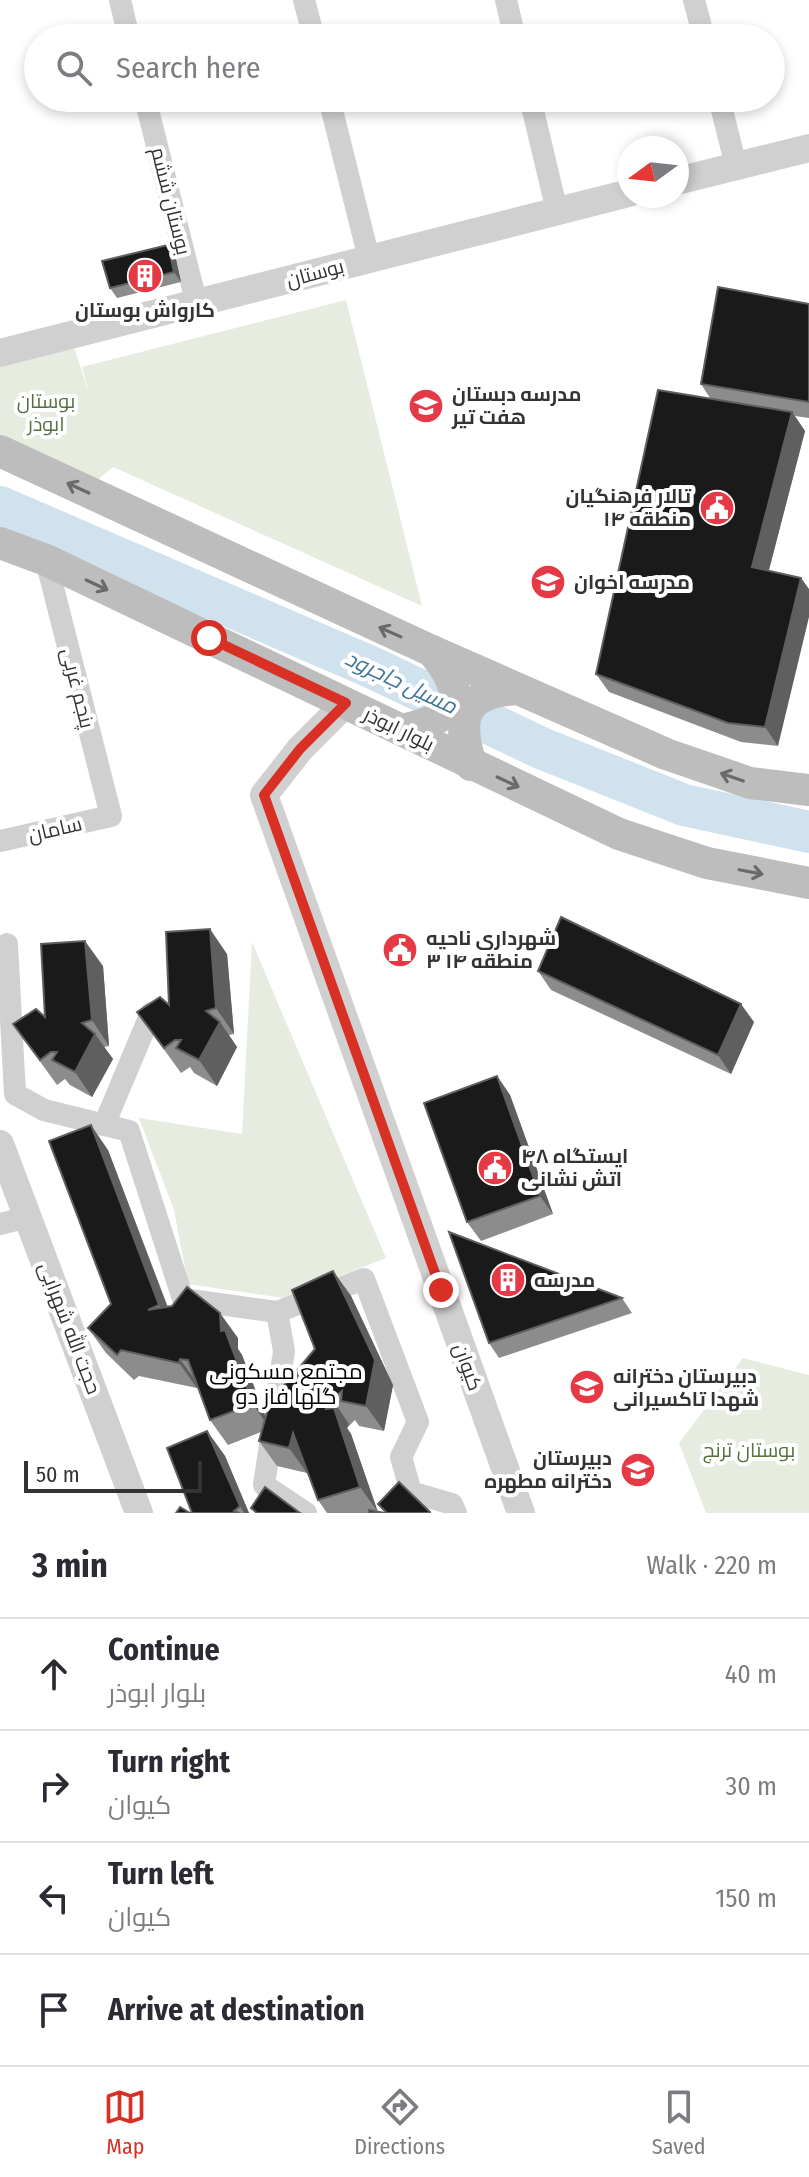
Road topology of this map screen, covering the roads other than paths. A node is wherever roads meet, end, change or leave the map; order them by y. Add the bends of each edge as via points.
1 (120, 0) edge
2 (304, 0) edge
3 (506, 0) edge
4 (694, 0) edge
5 (126, 24) edge
6 (310, 24) edge
7 (512, 24) edge
8 (700, 24) edge
9 (149, 112) edge
10 (332, 112) edge
11 (533, 112) edge
12 (722, 112) edge
13 (809, 148) edge
14 (736, 166) junction
15 (689, 178) edge
16 (617, 196) edge
17 (557, 211) junction
18 (369, 259) junction
19 (197, 305) junction
20 (1, 349) edge
21 (0, 451) edge
22 (0, 543) edge
23 (46, 560) junction
24 (432, 651) junction
25 (517, 689) junction
26 (346, 703) junction
27 (402, 730) junction
28 (471, 765) junction
29 (809, 790) edge
30 (111, 816) joint
31 (0, 841) edge
32 (809, 883) edge
33 (7, 944) dead end
34 (151, 1013) edge
35 (104, 1125) junction
36 (0, 1144) edge
37 (28, 1217) junction
38 (0, 1224) edge
39 (277, 1312) junction
40 (139, 1513) edge
41 (306, 1513) edge
42 (456, 1513) edge
43 (521, 1513) edge

1 - 5 street
2 - 6 street
3 - 7 street
4 - 8 street
9 - 19 street, بوستان ششم
10 - 18 street
11 - 17 street
12 - 14 street
13 - 14 street
14 - 15 street
16 - 17 street, بوستان
17 - 18 street, بوستان
18 - 19 street, بوستان
19 - 20 street, بوستان
24 -> 21 main road
22 - 23 main road, بلوار ابوذر
23 -> 26 main road, بلوار ابوذر
23 - 30 street, پنجم غربی
24 - 25 main road
24 - 27 main road via 455,687 452,705 424,726
25 - 28 main road via 492,691 473,701 464,720
29 -> 25 main road via 750,783 666,754
26 - 27 main road, بلوار ابوذر
26 - 43 street, کیوان via 264,795
27 - 28 main road, بلوار ابوذر
28 -> 32 main road, بلوار ابوذر via 619,834 707,863
30 - 31 street, سامان
33 - 35 street via 15,1094 44,1110
34 - 35 street
35 - 39 street via 129,1131 183,1299
36 - 37 street, حجت الله شهرابی
37 - 38 street
37 - 40 street, حجت الله شهرابی
39 - 41 street via 284,1351 264,1485
39 - 42 street via 364,1279 418,1422 401,1457 411,1492 452,1504

